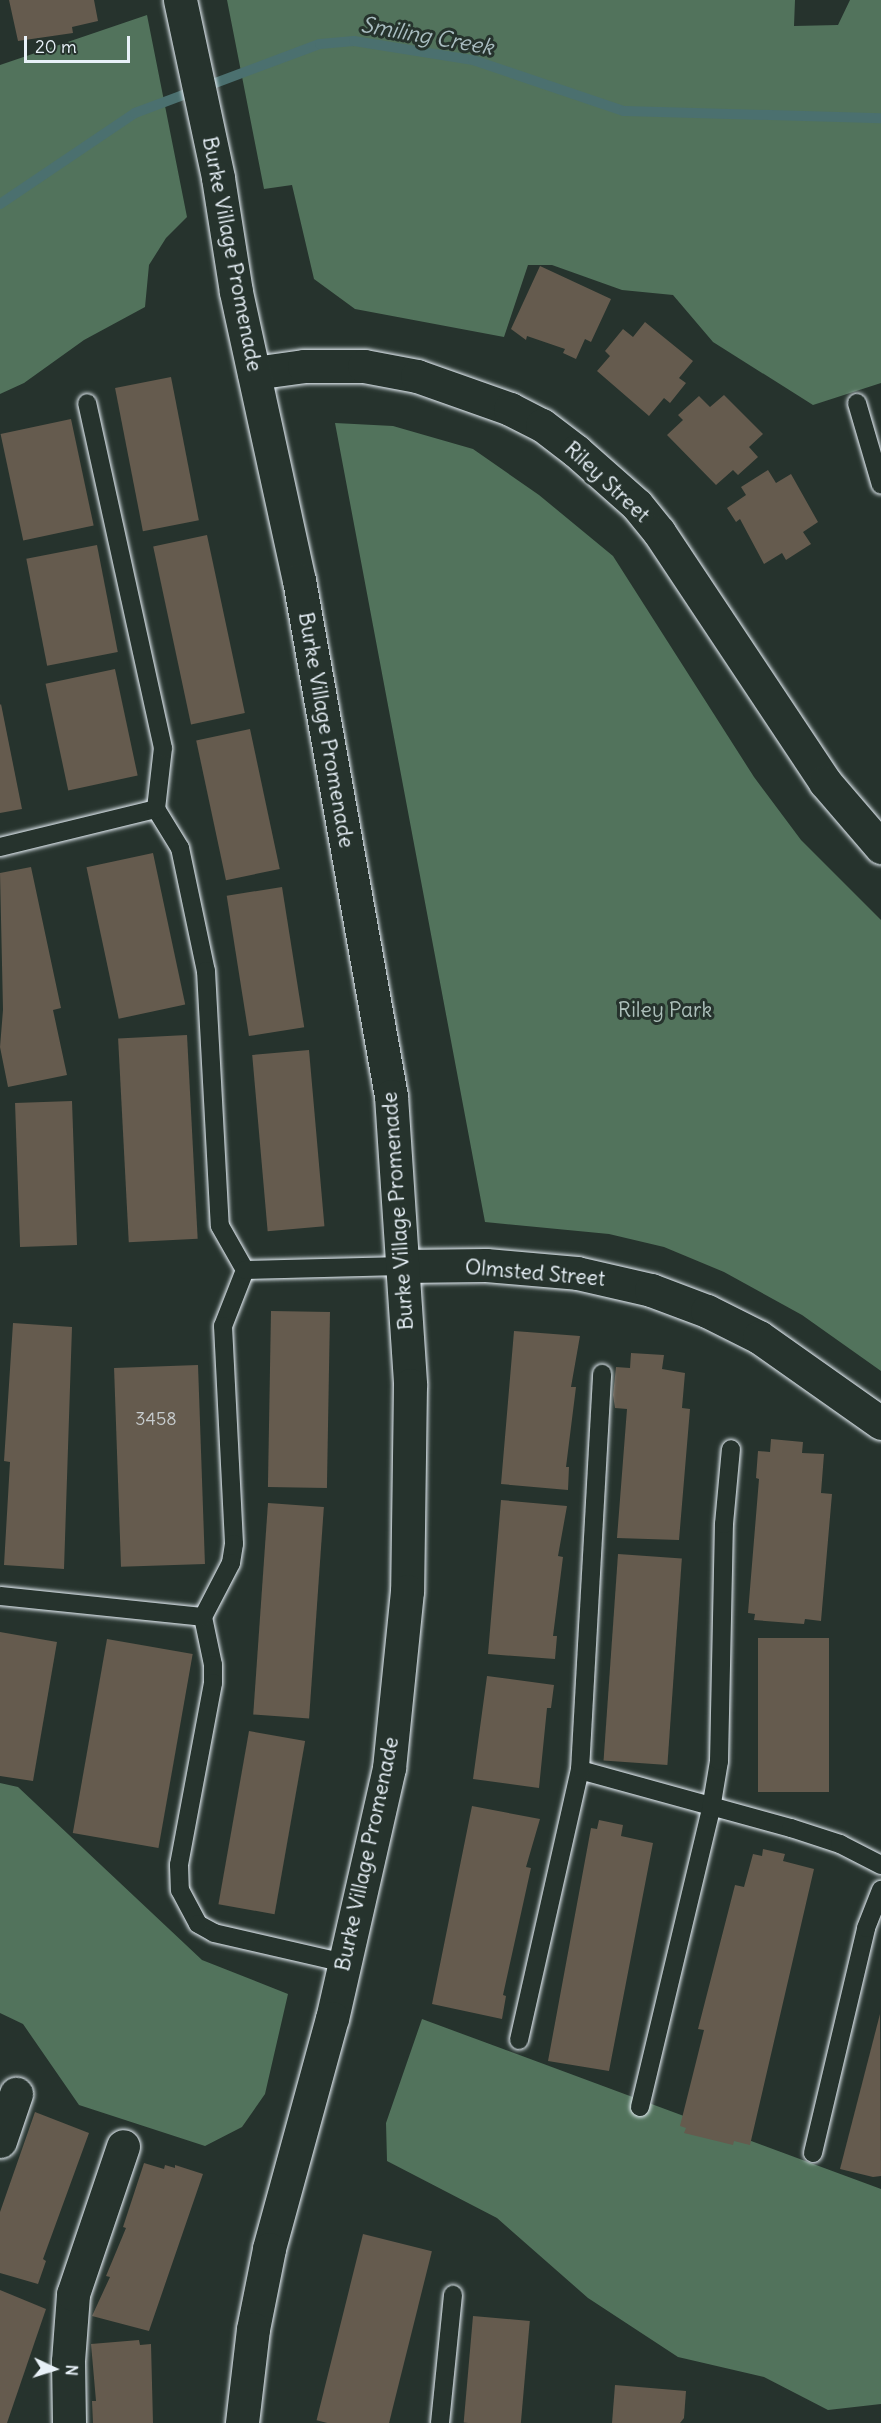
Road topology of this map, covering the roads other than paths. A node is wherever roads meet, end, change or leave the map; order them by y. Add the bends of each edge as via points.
1 (182, 7) edge
2 (254, 372) junction
3 (87, 404) dead end
4 (857, 404) dead end
5 (881, 485) edge
6 (156, 809) junction
7 (0, 847) edge
8 (881, 847) edge
9 (402, 1266) junction
10 (244, 1270) junction
11 (602, 1374) dead end
12 (881, 1423) edge
13 (731, 1449) dead end
14 (0, 1596) edge
15 (203, 1617) junction
16 (580, 1770) junction
17 (711, 1809) junction
18 (881, 1865) edge
19 (881, 1890) edge
20 (345, 1963) junction
21 (519, 2040) dead end
22 (16, 2094) dead end
23 (640, 2107) dead end
24 (0, 2141) edge
25 (123, 2146) dead end
26 (813, 2153) dead end
27 (453, 2295) dead end
28 (69, 2423) edge
29 (243, 2423) edge
30 (440, 2423) edge

1 - 2 street, Burke Village Promenade
2 - 8 street, Riley Street via 304,366 364,366 417,376 510,409 542,425 637,505 659,532 815,769
2 - 9 street, Burke Village Promenade via 299,580 391,1096
3 - 6 lane via 163,748
4 - 5 lane
6 - 7 lane
6 - 10 lane via 180,848 206,971 220,1226
9 - 10 lane
9 - 12 street, Olmsted Street via 486,1265 577,1273 651,1290 707,1311 759,1337
9 - 20 street, Burke Village Promenade via 410,1385 407,1591 389,1768
10 - 15 lane via 224,1326 234,1544 231,1563
11 - 16 lane
13 - 17 lane via 724,1524 719,1761
14 - 15 lane
15 - 20 lane via 213,1683 179,1865 180,1890 187,1909 198,1924 214,1933
16 - 17 lane
16 - 21 lane
17 - 18 lane via 840,1844
17 - 23 lane
19 - 26 lane via 866,1928
20 - 29 street, Burke Village Promenade via 269,2249 253,2329
22 - 24 street
25 - 28 street via 73,2294
27 - 30 lane

